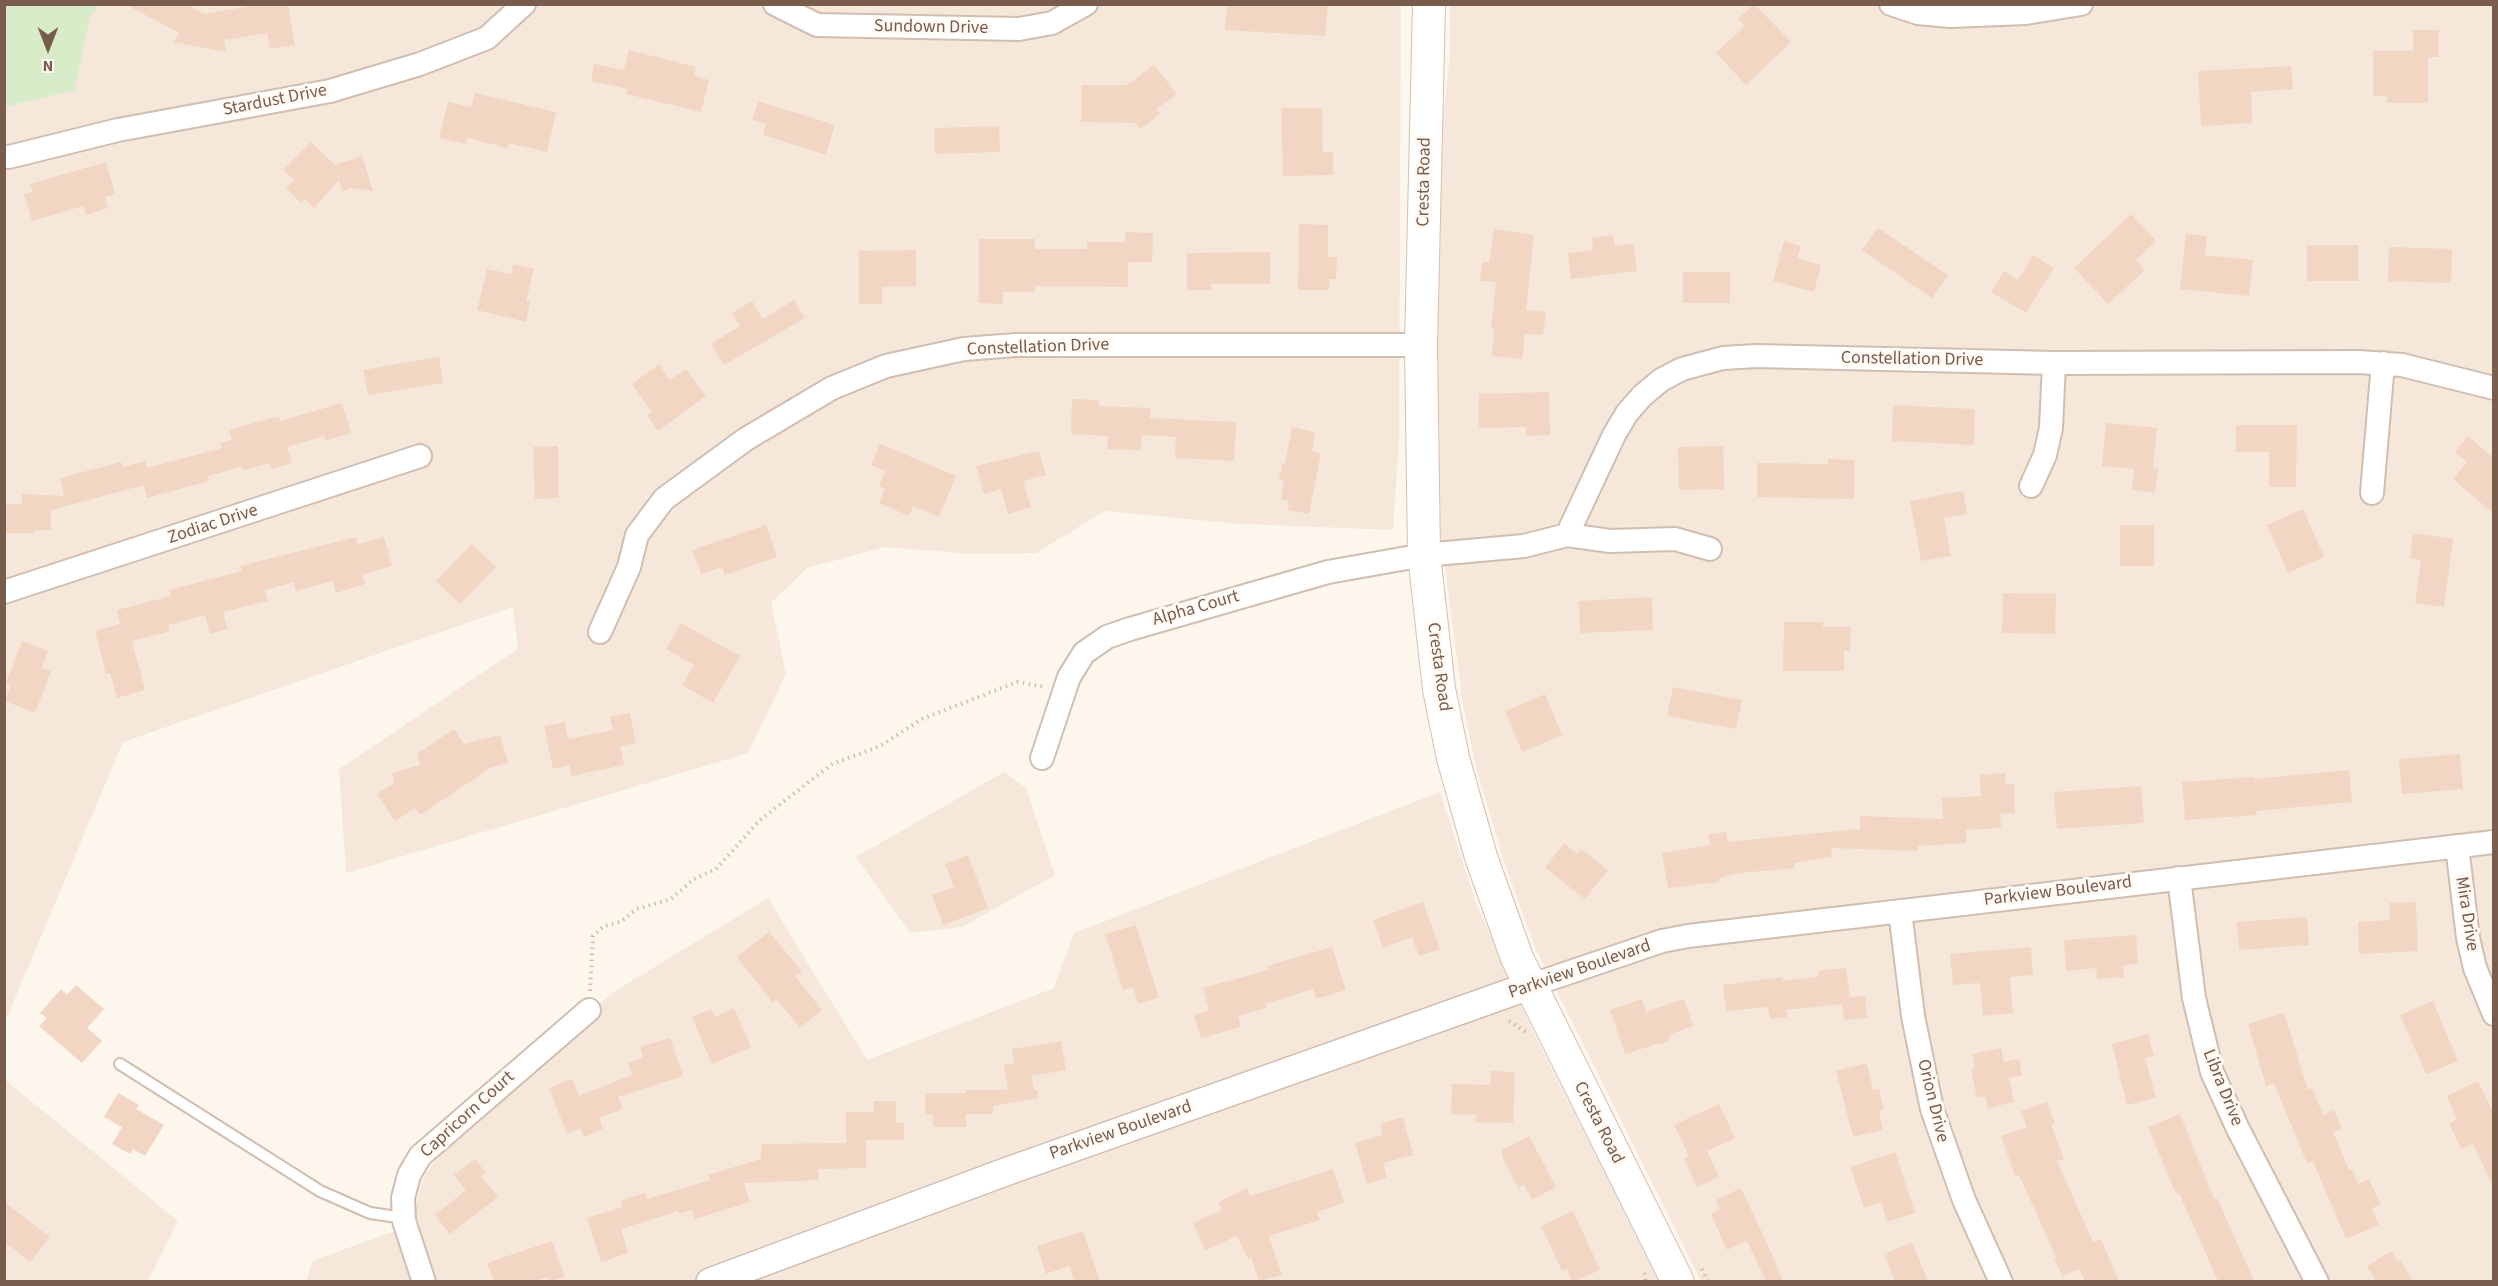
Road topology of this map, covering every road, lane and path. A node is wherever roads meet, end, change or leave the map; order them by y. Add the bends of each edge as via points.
1 (524, 4) edge
2 (775, 4) edge
3 (1086, 4) edge
4 (1429, 4) edge
5 (1891, 4) edge
6 (2081, 4) edge
7 (9, 157) dead end
8 (1421, 345) junction
9 (2054, 363) junction
10 (2383, 363) junction
11 (2493, 388) edge
12 (420, 456) dead end
13 (2031, 486) dead end
14 (2372, 493) dead end
15 (1567, 535) junction
16 (1710, 549) dead end
17 (1424, 555) junction
18 (4, 592) edge
19 (600, 632) dead end
20 (1064, 691) junction
21 (1042, 758) dead end
22 (2493, 842) edge
23 (2457, 846) junction
24 (2179, 878) junction
25 (1900, 911) junction
26 (1529, 986) junction
27 (589, 1010) joint
28 (2493, 1014) edge
29 (120, 1064) dead end
30 (404, 1218) junction
31 (424, 1281) edge
32 (710, 1281) edge
33 (1678, 1281) edge
34 (2001, 1281) edge
35 (2317, 1281) edge

1 - 7 street, Stardust Drive via 487,38 420,64 330,91 118,130
2 - 3 street, Sundown Drive via 817,26 1019,29 1052,23
4 - 8 main road, Cresta Road
5 - 6 street via 1918,13 1950,16 2026,13
8 - 17 main road, Cresta Road
8 - 19 street, Constellation Drive via 1016,345 958,350 886,366 832,388 746,439 664,499 638,535 629,567
9 - 10 street, Constellation Drive
9 - 13 street via 2051,428 2045,455
9 - 15 street, Constellation Drive via 1756,356 1723,358 1682,369 1654,385 1627,413
10 - 11 street, Constellation Drive via 2434,371
10 - 14 street
12 - 18 street, Zodiac Drive
15 - 16 street via 1610,541 1675,539
15 - 17 street via 1524,546
17 - 20 street, Alpha Court via 1287,582 1122,632 1084,653
17 - 26 main road, Cresta Road via 1439,689 1453,758 1481,857
20 - 21 street, Alpha Court
20 - 27 path via 1017,682 922,719 880,746 832,764 760,820 716,869 694,879 671,899 637,909 593,936
22 - 23 street, Parkview Boulevard
23 - 24 street, Parkview Boulevard
23 - 28 street, Mira Drive via 2468,938
24 - 25 street, Parkview Boulevard
24 - 35 street, Libra Drive via 2194,998 2212,1072
25 - 26 street, Parkview Boulevard via 1662,941
25 - 34 street, Orion Drive via 1913,1016 1932,1108 1964,1200
26 - 32 street, Parkview Boulevard
26 - 33 main road, Cresta Road
27 - 30 street, Capricorn Court via 420,1156 409,1175 403,1198
29 - 30 lane via 320,1191 370,1213
30 - 31 street, Capricorn Court

